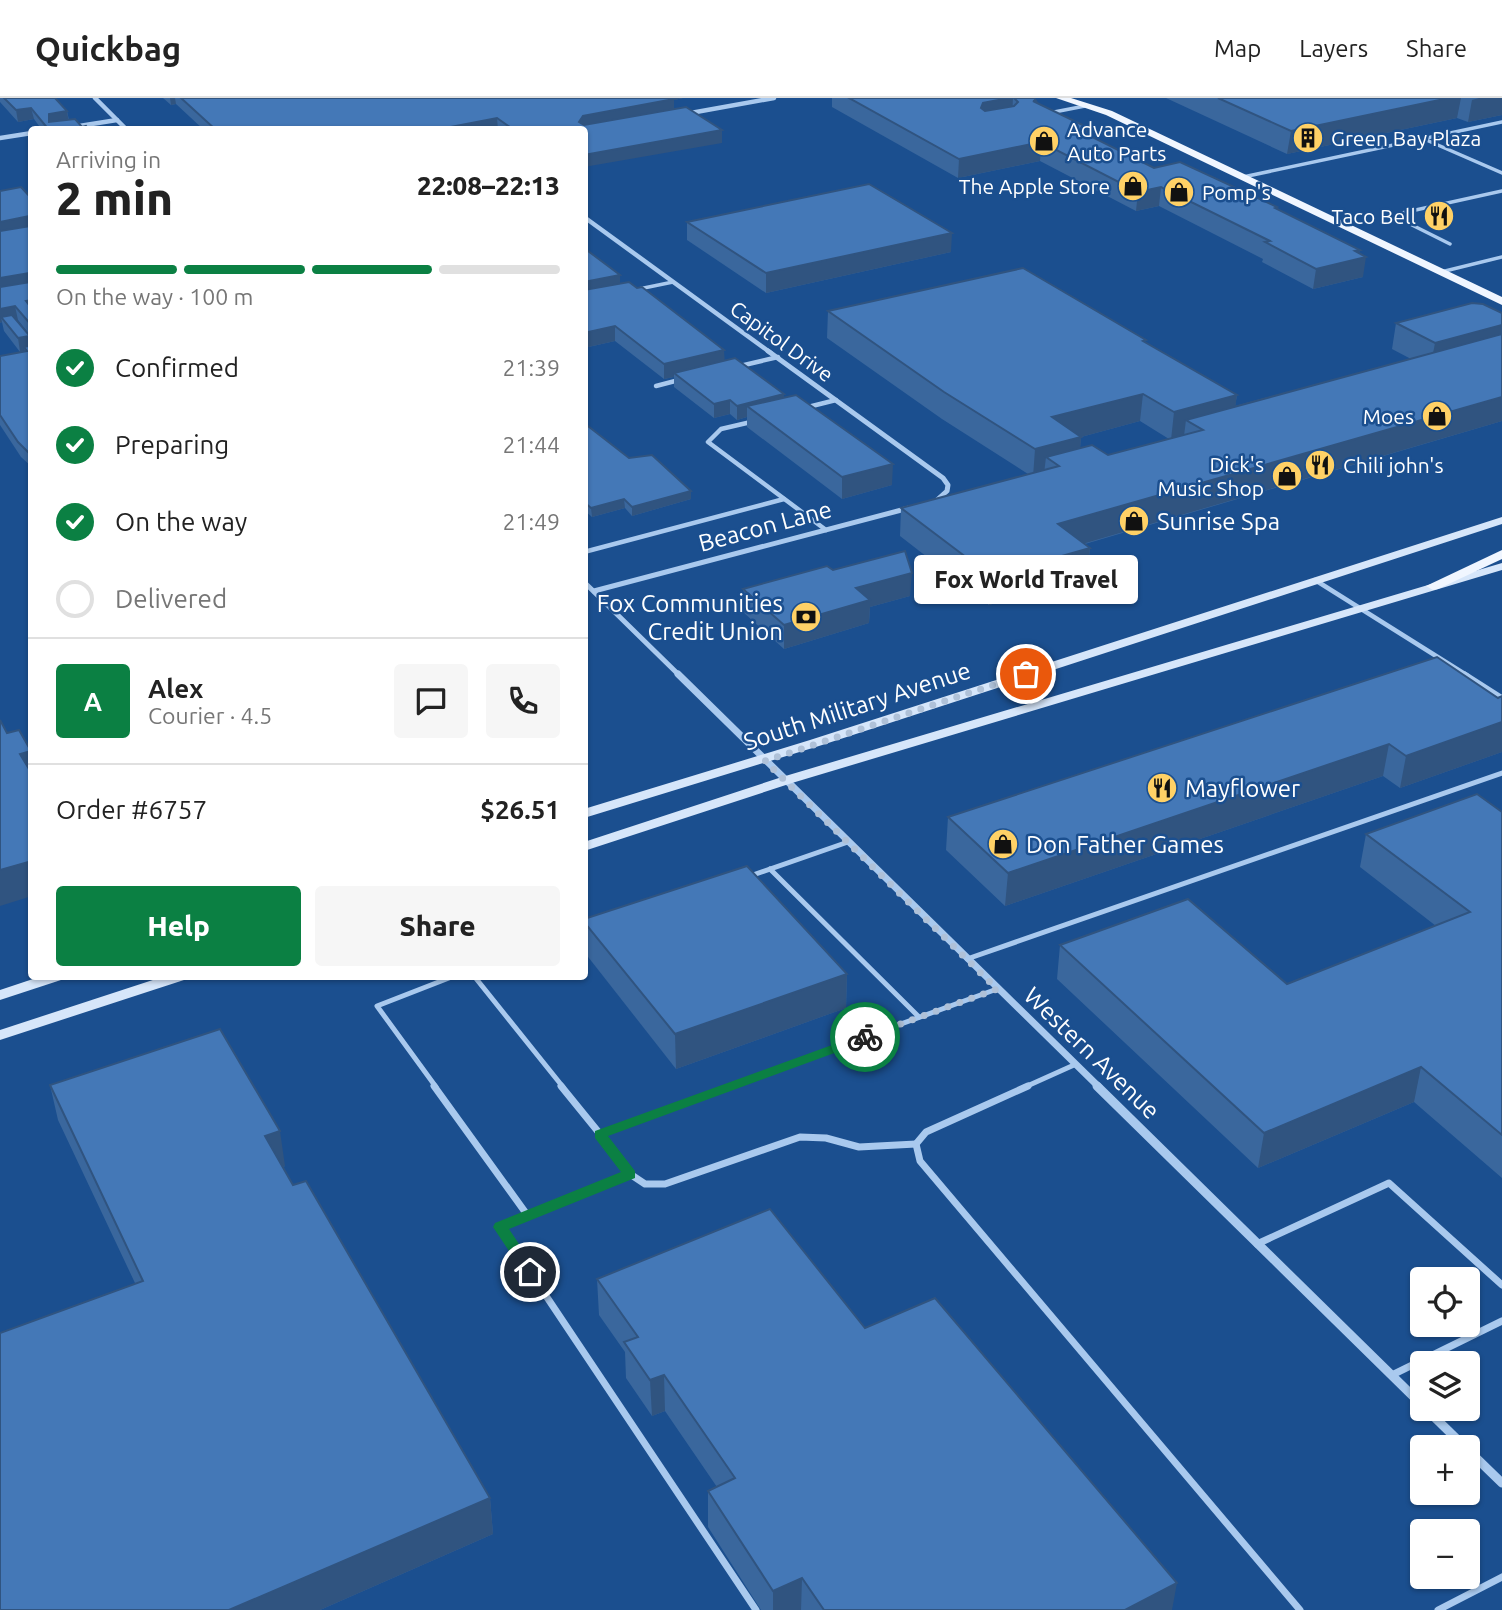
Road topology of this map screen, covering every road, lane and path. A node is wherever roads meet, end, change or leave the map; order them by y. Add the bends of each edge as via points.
1 (95, 98) edge
2 (774, 98) edge
3 (1061, 98) edge
4 (1098, 98) edge
5 (1085, 106) junction
6 (1048, 113) edge
7 (1109, 113) junction
8 (676, 116) edge
9 (117, 120) junction
10 (1502, 122) edge
11 (79, 126) edge
12 (123, 126) edge
13 (28, 134) edge
14 (0, 138) edge
15 (1424, 139) junction
16 (1502, 173) edge
17 (1244, 177) junction
18 (1502, 191) edge
19 (588, 220) edge
20 (1450, 244) dead end
21 (1502, 257) edge
22 (1441, 272) junction
23 (673, 282) junction
24 (638, 289) edge
25 (1502, 301) edge
26 (778, 358) junction
27 (731, 368) edge
28 (681, 380) edge
29 (656, 386) dead end
30 (836, 400) junction
31 (800, 409) edge
32 (760, 419) edge
33 (945, 494) junction
34 (957, 494) edge
35 (785, 499) junction
36 (927, 503) edge
37 (914, 507) edge
38 (1502, 520) edge
39 (826, 530) junction
40 (588, 551) edge
41 (1502, 554) edge
42 (1502, 566) edge
43 (1314, 579) junction
44 (588, 586) edge
45 (1433, 586) junction
46 (594, 591) junction
47 (1358, 609) junction
48 (1502, 702) edge
49 (765, 761) junction
50 (1502, 773) edge
51 (787, 780) junction
52 (588, 813) edge
53 (848, 842) junction
54 (588, 846) edge
55 (770, 869) junction
56 (746, 877) edge
57 (967, 959) junction
58 (47, 980) edge
59 (171, 980) edge
60 (444, 980) edge
61 (477, 980) edge
62 (997, 989) junction
63 (0, 995) edge
64 (919, 1017) junction
65 (0, 1035) edge
66 (1074, 1065) junction
67 (600, 1134) junction
68 (916, 1144) junction
69 (630, 1174) junction
70 (528, 1216) junction
71 (1257, 1244) junction
72 (1502, 1285) edge
73 (1502, 1321) edge
74 (1392, 1376) junction
75 (1410, 1393) edge
76 (1438, 1421) edge
77 (1453, 1435) edge
78 (1480, 1462) edge
79 (1502, 1483) edge
80 (1502, 1577) edge
81 (756, 1610) edge
82 (1300, 1610) edge
83 (1438, 1610) edge

1 - 9 street
2 - 8 street
3 - 5 main road
4 - 7 main road
5 - 6 lane
5 - 7 main road
7 - 17 main road
9 - 11 street
9 - 12 street
10 - 15 lane
13 - 14 street
15 - 16 lane
15 - 17 lane
17 - 22 main road
18 - 20 lane via 1396,217
19 - 23 street, Capitol Drive
21 - 22 lane
22 - 25 main road
23 - 24 lane
23 - 26 street, Capitol Drive
26 - 27 lane
26 - 30 street, Capitol Drive
28 - 29 lane
30 - 31 lane
30 - 33 street, Capitol Drive via 943,478 948,485
32 - 35 lane via 721,429 708,442
33 - 34 lane
33 - 36 street
35 - 39 lane
35 - 40 lane
37 - 39 street, Beacon Lane
38 - 43 main road, South Military Avenue
39 - 46 street, Beacon Lane
41 - 45 main road
42 - 45 main road, South Military Avenue
43 - 47 lane
43 - 49 main road, South Military Avenue
44 - 46 street, Western Avenue
45 - 47 main road, South Military Avenue
46 - 49 street, Western Avenue
47 - 48 lane via 1501,697
47 - 51 main road, South Military Avenue
49 - 51 street, Western Avenue
49 - 52 main road, South Military Avenue
50 - 57 lane
51 - 53 street, Western Avenue
51 - 54 main road, South Military Avenue
53 - 55 lane
53 - 57 street, Western Avenue
55 - 56 lane
55 - 64 lane
57 - 62 street, Western Avenue
58 - 63 main road
59 - 65 main road
60 - 70 lane via 377,1006
61 - 67 lane
62 - 64 lane
62 - 66 street, Western Avenue
64 - 67 lane
66 - 68 lane via 926,1132
66 - 71 street, Western Avenue
67 - 69 lane
68 - 69 lane via 859,1147 800,1137 665,1184 645,1184
68 - 82 lane via 920,1161
69 - 70 lane
70 - 81 lane via 500,1227
71 - 72 lane via 1388,1184
71 - 74 street, Western Avenue
73 - 74 lane
74 - 75 street, Western Avenue
76 - 77 street, Western Avenue
78 - 79 street, Western Avenue
80 - 83 lane

